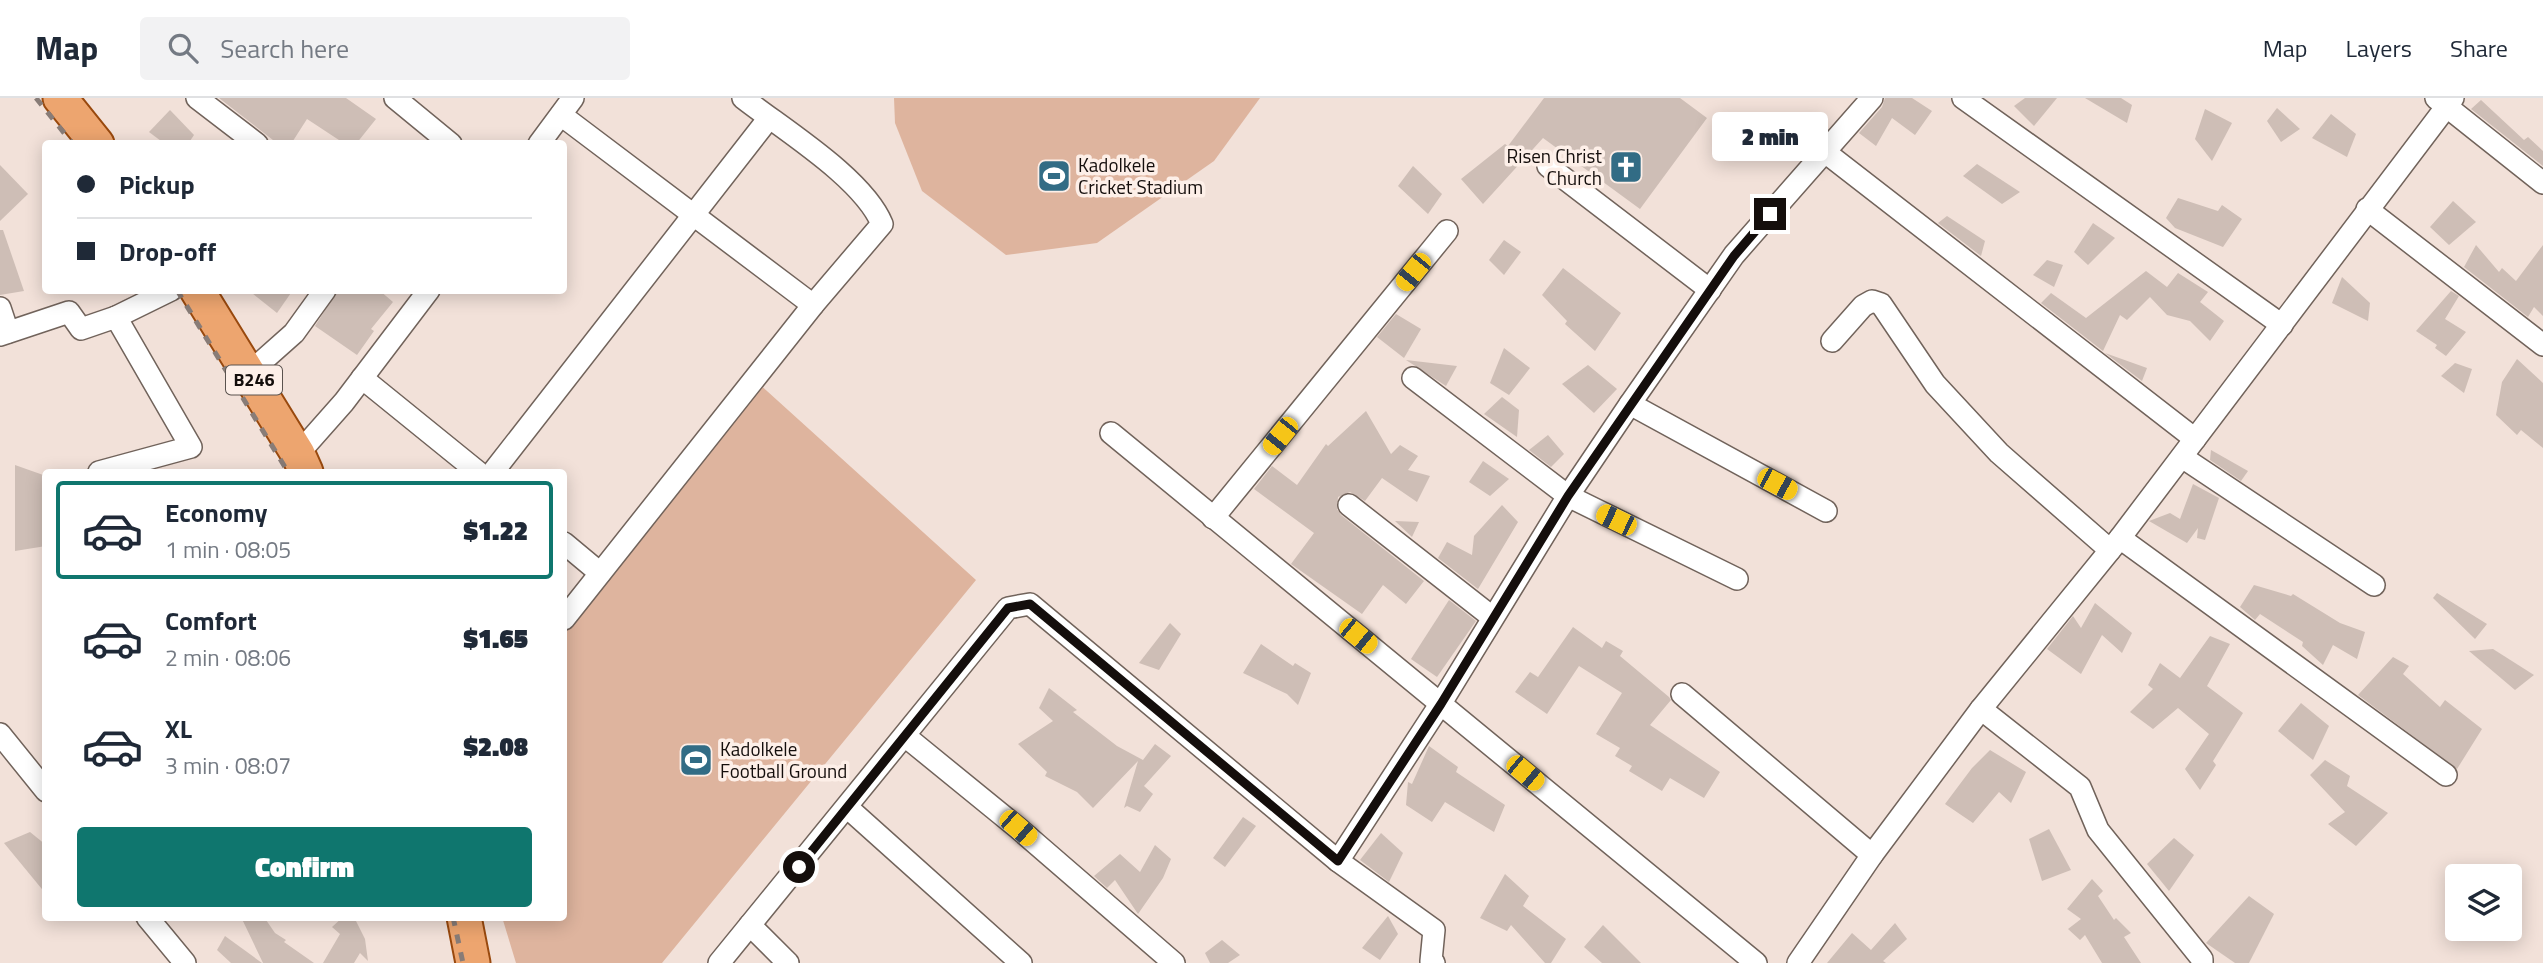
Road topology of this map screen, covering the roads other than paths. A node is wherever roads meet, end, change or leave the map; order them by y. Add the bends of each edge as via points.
1 (60, 98) edge
2 (197, 98) edge
3 (395, 98) edge
4 (743, 98) edge
5 (1872, 98) edge
6 (1963, 98) edge
7 (2445, 101) edge
8 (569, 103) edge
9 (769, 118) junction
10 (94, 140) edge
11 (252, 140) edge
12 (446, 140) edge
13 (542, 140) edge
14 (1825, 152) junction
15 (1548, 166) dead end
16 (2543, 183) edge
17 (2367, 209) junction
18 (695, 216) junction
19 (1447, 231) dead end
20 (1710, 290) junction
21 (163, 294) edge
22 (200, 294) edge
23 (322, 294) edge
24 (426, 294) edge
25 (813, 305) junction
26 (0, 308) edge
27 (116, 317) junction
28 (2282, 325) junction
29 (4, 334) edge
30 (1832, 341) dead end
31 (2543, 345) edge
32 (249, 373) junction
33 (362, 378) junction
34 (1413, 378) dead end
35 (1630, 404) junction
36 (1111, 433) dead end
37 (2195, 439) junction
38 (2182, 457) junction
39 (302, 463) edge
40 (110, 469) edge
41 (474, 469) edge
42 (495, 469) edge
43 (1568, 496) junction
44 (1349, 505) dead end
45 (1826, 511) dead end
46 (1213, 518) junction
47 (2115, 544) junction
48 (567, 545) edge
49 (600, 573) junction
50 (1737, 579) dead end
51 (2374, 584) dead end
52 (567, 615) edge
53 (1492, 617) junction
54 (1682, 694) dead end
55 (1441, 704) junction
56 (1980, 709) junction
57 (0, 734) edge
58 (905, 736) junction
59 (2446, 775) dead end
60 (42, 786) edge
61 (848, 808) junction
62 (1872, 855) junction
63 (1338, 861) junction
64 (151, 921) edge
65 (465, 921) edge
66 (750, 925) junction
67 (1432, 962) edge
68 (185, 963) edge
69 (473, 963) edge
70 (719, 963) edge
71 (788, 963) edge
72 (1021, 963) edge
73 (1174, 963) edge
74 (1756, 963) edge
75 (1798, 963) edge
76 (2202, 963) edge

1 - 10 main road
2 - 11 street
3 - 12 street
4 - 9 street
5 - 14 street
6 - 28 street
7 - 16 street
7 - 17 street
8 - 13 street
8 - 18 street
9 - 18 street
9 - 25 street via 859,187 882,224
14 - 20 street
14 - 37 street
15 - 20 street
17 - 28 street
17 - 31 street
18 - 25 street
18 - 42 street
19 - 46 street
20 - 35 street
21 - 27 street
22 - 32 main road, B246
23 - 32 street via 293,333
24 - 33 street
25 - 49 street
26 - 29 street
27 - 29 street via 81,329 69,312
27 - 40 street via 191,447
28 - 37 street
30 - 47 street via 1863,306 1872,301 1881,304 1935,384 1999,453
32 - 39 main road, B246
33 - 39 street
33 - 41 street
34 - 43 street
35 - 43 street
35 - 45 street
36 - 46 street
37 - 38 street
38 - 47 street
38 - 51 street
43 - 50 street
43 - 53 street
44 - 53 street
46 - 55 street
47 - 56 street
47 - 59 street
48 - 49 street
49 - 52 street
53 - 55 street
54 - 62 street
55 - 63 street
55 - 74 street
56 - 62 street
56 - 76 street via 2080,787 2098,830
57 - 60 street
58 - 61 street
58 - 63 street via 1008,608 1030,604
58 - 73 street
61 - 66 street
61 - 72 street
62 - 75 street
63 - 67 street via 1434,930
64 - 68 street
65 - 69 main road
66 - 70 street
66 - 71 street

